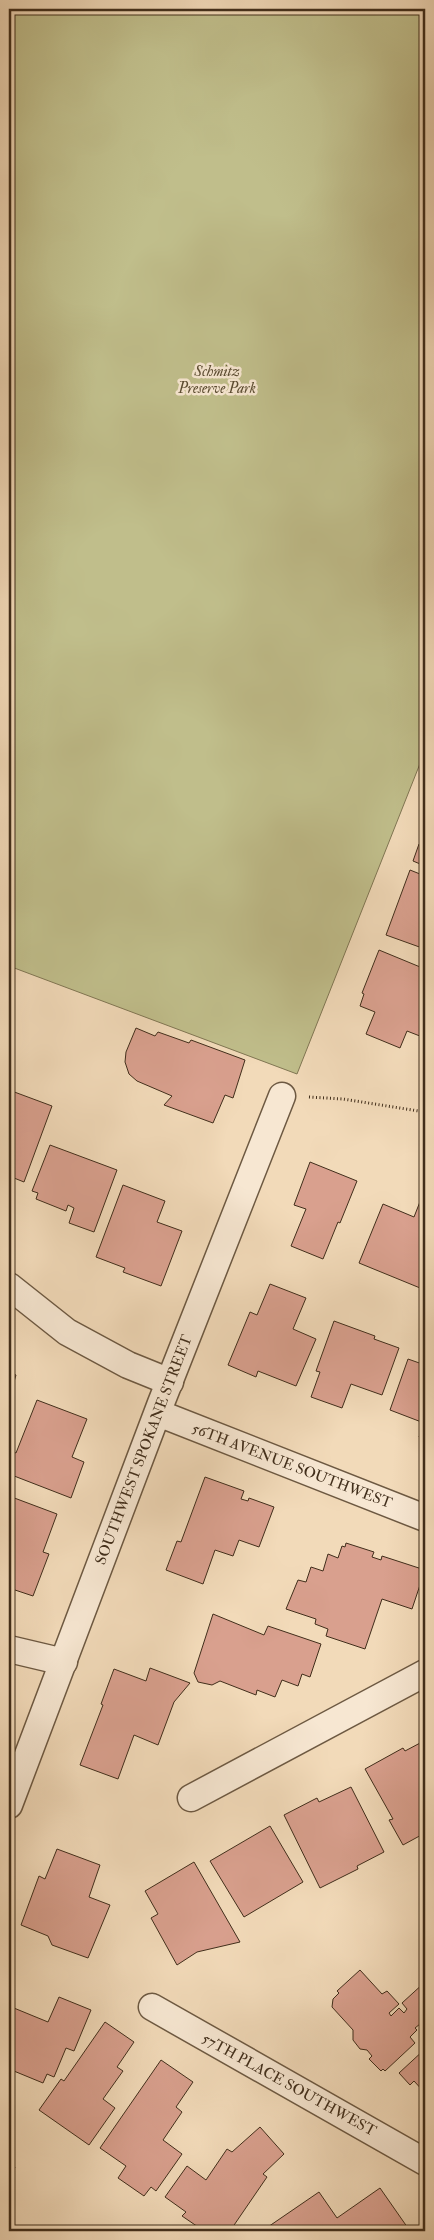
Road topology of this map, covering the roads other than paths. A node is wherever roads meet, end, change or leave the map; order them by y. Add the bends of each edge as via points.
1 (282, 1096) dead end
2 (9, 1286) edge
3 (170, 1382) junction
4 (158, 1413) junction
5 (425, 1518) edge
6 (9, 1649) edge
7 (64, 1662) junction
8 (425, 1673) edge
9 (191, 1798) dead end
10 (9, 1805) edge
11 (152, 2007) dead end
12 (425, 2162) edge

1 - 3 street, SOUTHWEST SPOKANE STREET
2 - 3 street via 67,1332
3 - 4 street, SOUTHWEST SPOKANE STREET
4 - 5 street, 56TH AVENUE SOUTHWEST
4 - 7 street, SOUTHWEST SPOKANE STREET
6 - 7 street
7 - 10 street, SOUTHWEST SPOKANE STREET
8 - 9 street
11 - 12 street, 57TH PLACE SOUTHWEST

